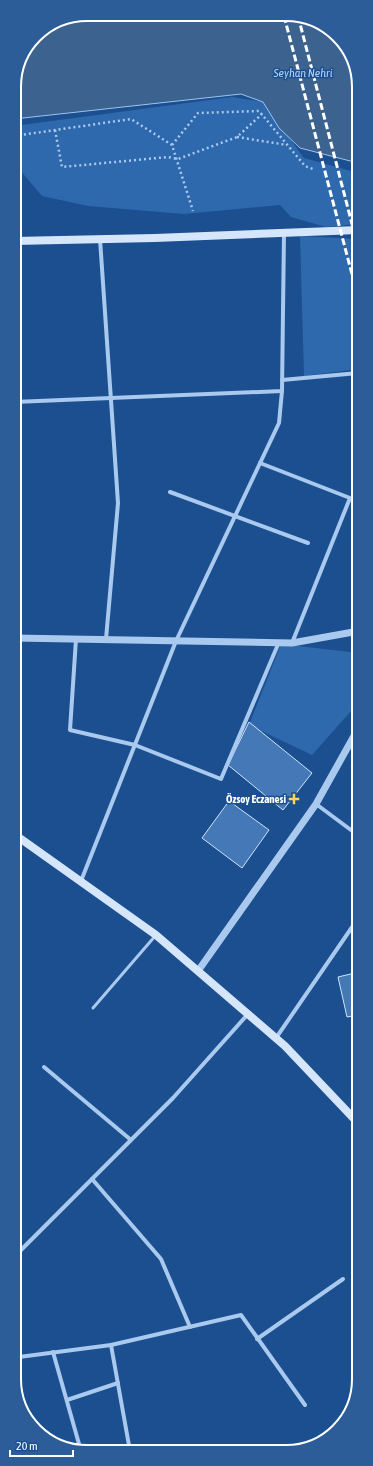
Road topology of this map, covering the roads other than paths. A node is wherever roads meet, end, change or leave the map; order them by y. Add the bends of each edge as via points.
1 (352, 230) edge
2 (284, 233) junction
3 (100, 239) junction
4 (21, 241) edge
5 (352, 374) edge
6 (282, 380) junction
7 (282, 391) junction
8 (110, 398) junction
9 (21, 402) edge
10 (260, 463) junction
11 (170, 492) dead end
12 (235, 516) junction
13 (308, 543) dead end
14 (352, 632) edge
15 (21, 638) edge
16 (76, 639) junction
17 (106, 639) junction
18 (176, 641) junction
19 (279, 642) junction
20 (292, 643) junction
21 (352, 740) edge
22 (135, 745) junction
23 (316, 804) junction
24 (352, 831) edge
25 (21, 839) edge
26 (81, 881) junction
27 (352, 927) edge
28 (156, 935) junction
29 (198, 971) junction
30 (93, 1008) dead end
31 (248, 1014) junction
32 (276, 1038) junction
33 (44, 1067) dead end
34 (352, 1117) edge
35 (131, 1140) junction
36 (92, 1179) junction
37 (21, 1250) edge
38 (343, 1279) dead end
39 (190, 1327) junction
40 (258, 1339) junction
41 (111, 1345) junction
42 (53, 1352) junction
43 (21, 1357) edge
44 (118, 1383) junction
45 (67, 1400) junction
46 (305, 1405) dead end
47 (79, 1444) edge
48 (129, 1445) edge

1 - 2 main road
2 - 3 main road
2 - 6 street
3 - 4 main road
3 - 8 street
5 - 6 street
6 - 7 street
7 - 8 street
7 - 10 street via 279,423
8 - 9 street
8 - 17 street via 118,503
10 - 12 street
10 - 20 street via 350,498
11 - 12 street
12 - 13 street
12 - 18 street
14 - 20 street
15 - 16 street
16 - 17 street
16 - 22 street via 70,730
17 - 18 street
18 - 19 street
18 - 22 street
19 - 20 street
19 - 22 street via 221,779
21 - 23 street
22 - 26 street
23 - 24 street
23 - 29 street
25 - 26 main road
26 - 28 main road
27 - 32 street
28 - 29 main road
28 - 30 lane
29 - 31 main road
31 - 32 main road
31 - 35 street via 174,1098
32 - 34 main road
33 - 35 street
35 - 36 street
36 - 37 street
36 - 39 street via 161,1259
38 - 40 street
39 - 40 street via 241,1315
39 - 41 street
40 - 46 street
41 - 42 street
41 - 44 street
42 - 43 street
42 - 45 street
44 - 45 street
44 - 48 street
45 - 47 street

